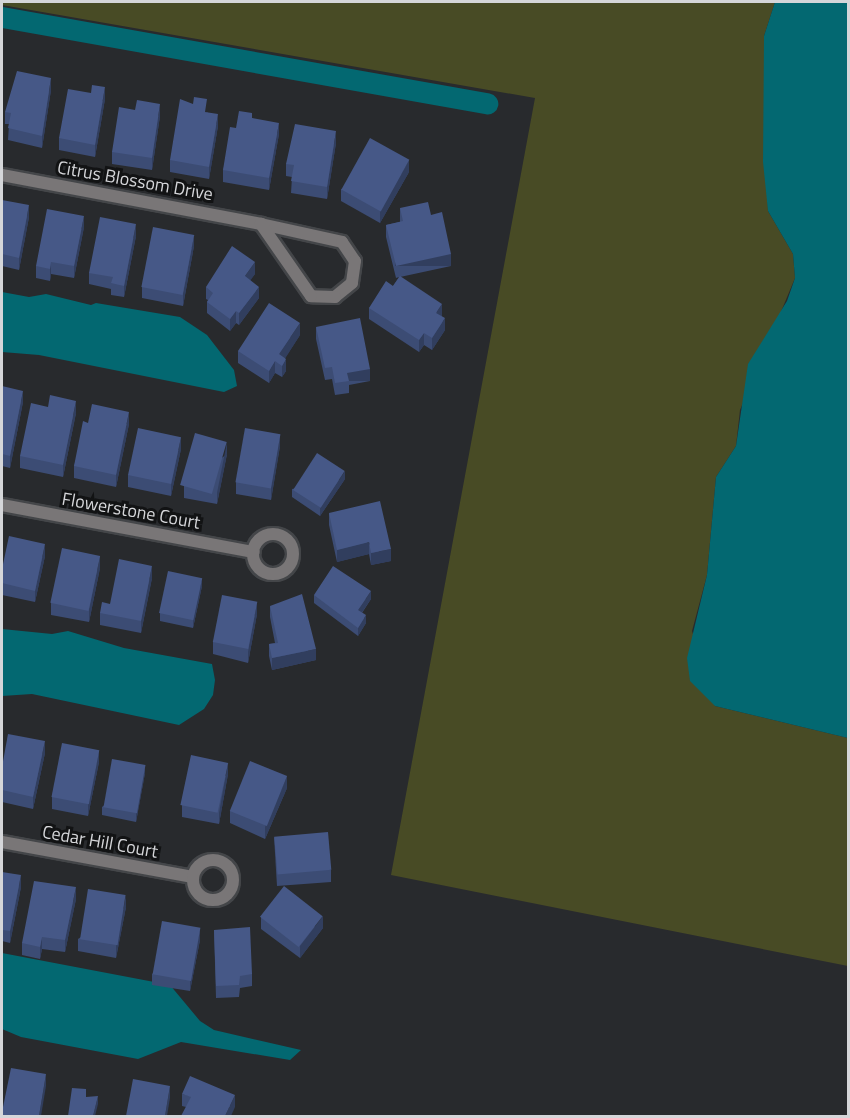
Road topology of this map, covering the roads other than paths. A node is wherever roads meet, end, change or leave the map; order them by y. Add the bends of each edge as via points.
1 (2, 175) edge
2 (261, 224) junction
3 (2, 505) edge
4 (254, 552) dead end
5 (2, 842) edge
6 (193, 877) dead end

1 - 2 street, Citrus Blossom Drive
2 - 2 street, Citrus Blossom Drive via 311,296 335,297 352,283 355,261 342,242
3 - 4 street, Flowerstone Court
5 - 6 street, Cedar Hill Court

